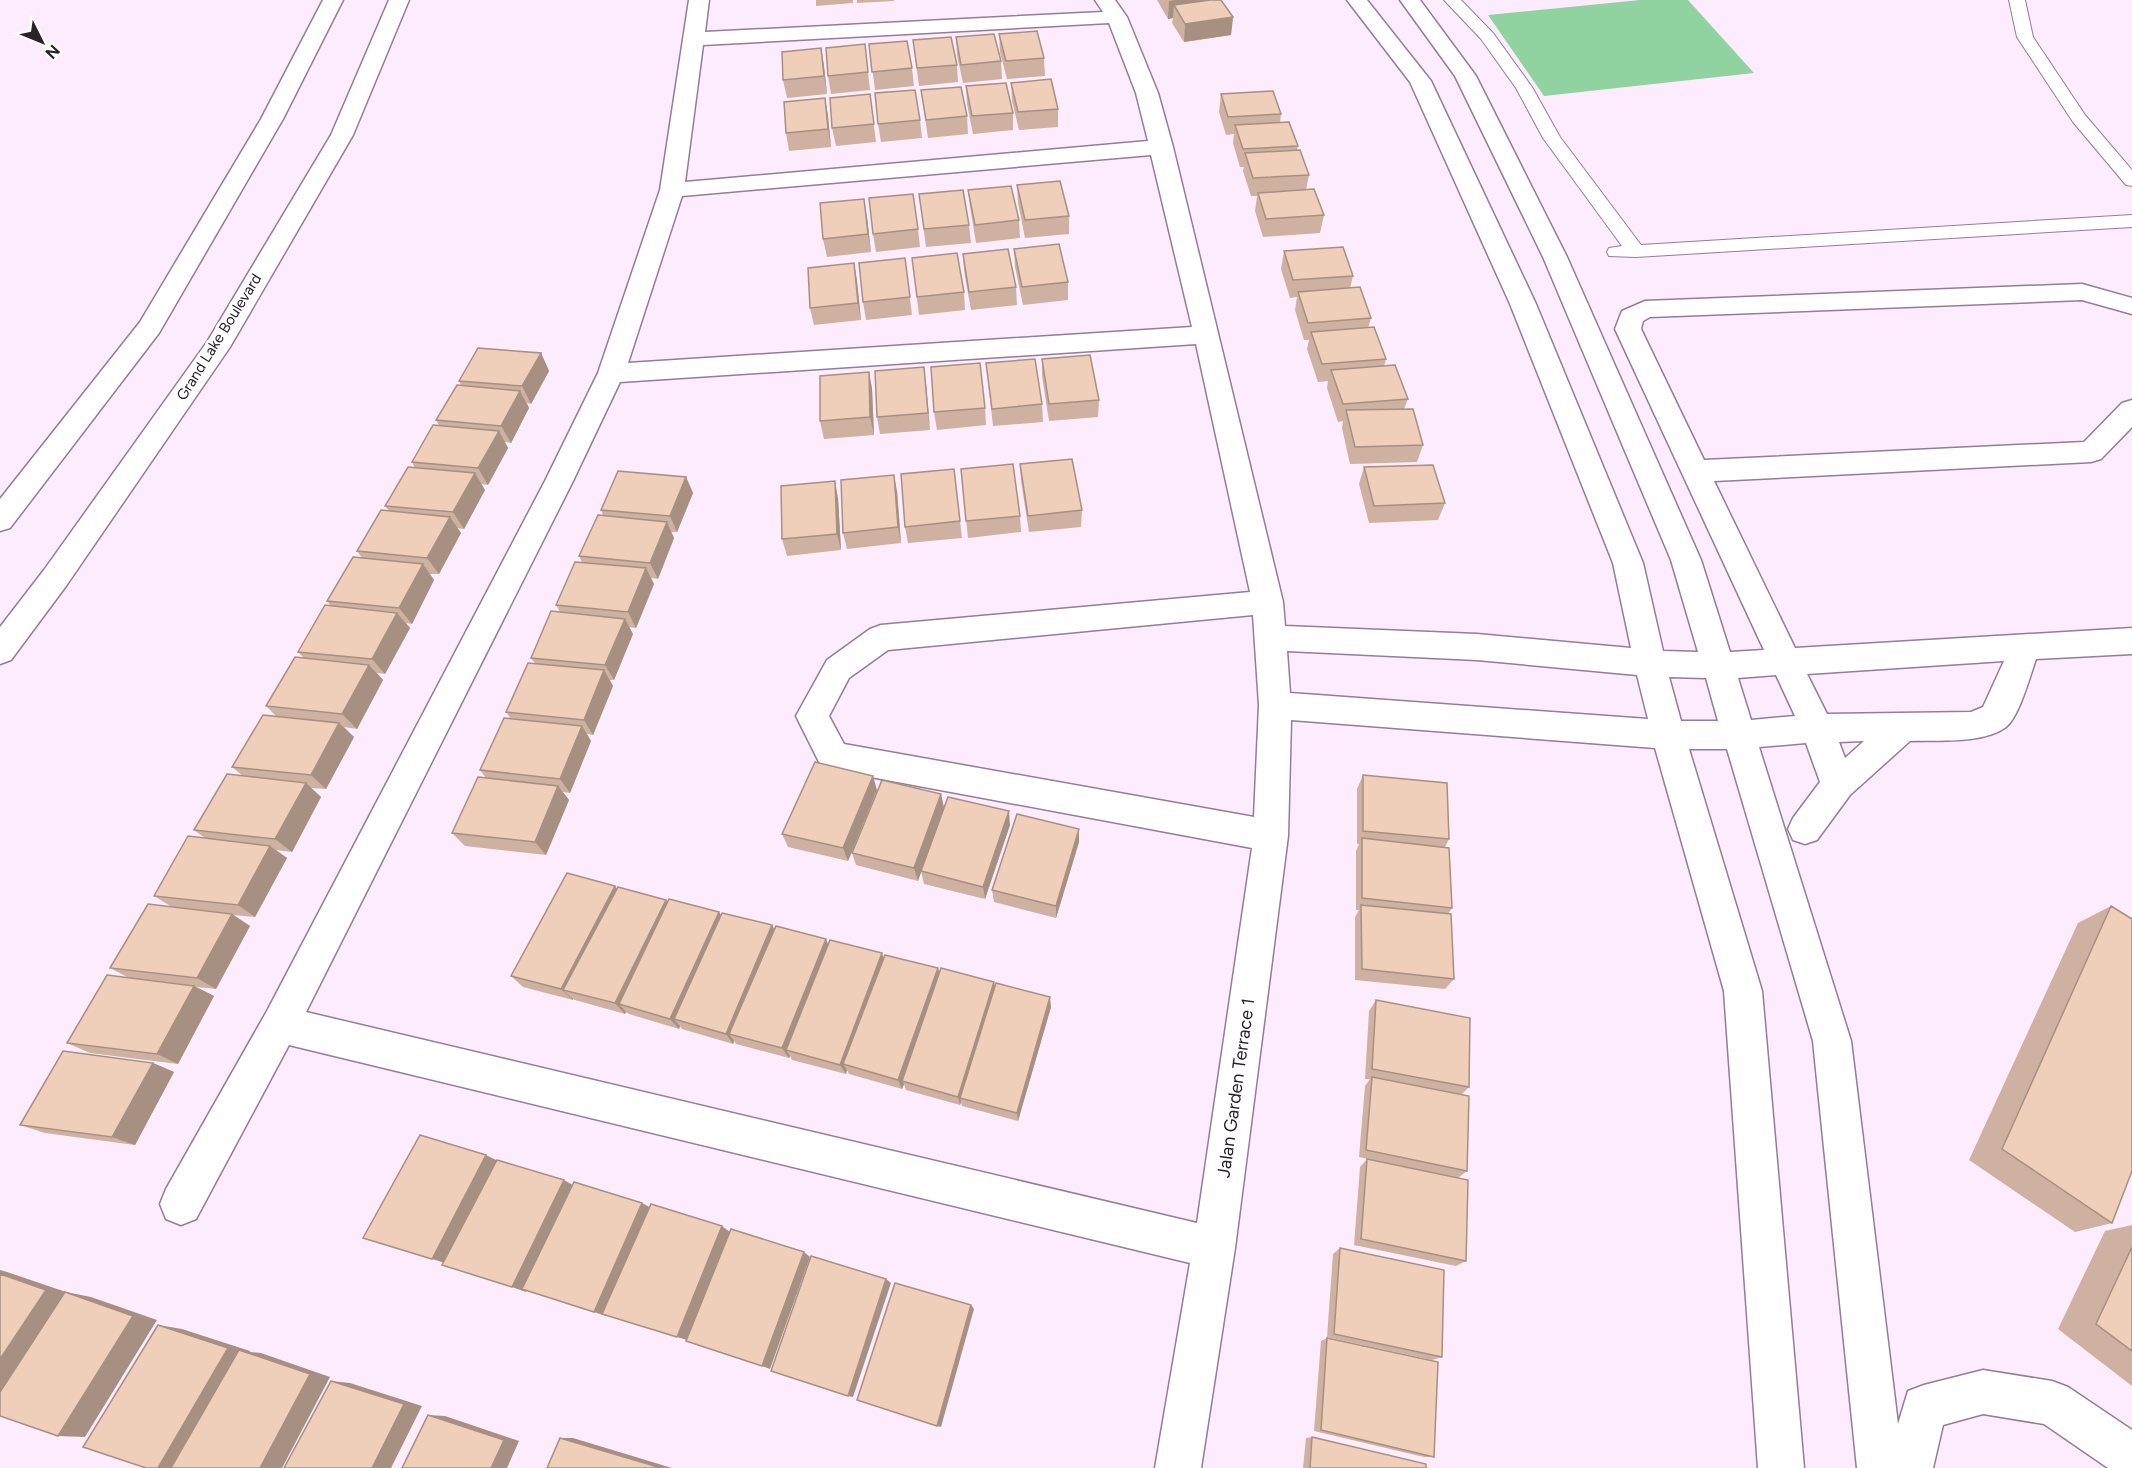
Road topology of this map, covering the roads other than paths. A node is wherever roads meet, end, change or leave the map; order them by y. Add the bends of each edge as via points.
1 (333, 0) edge
2 (399, 0) edge
3 (699, 0) edge
4 (1452, 0) edge
5 (2017, 0) edge
6 (1111, 8) edge
7 (1392, 10) edge
8 (693, 39) junction
9 (1162, 147) junction
10 (2132, 181) edge
11 (672, 190) junction
12 (2132, 221) edge
13 (1636, 251) junction
14 (1616, 252) dead end
15 (2132, 306) edge
16 (1207, 335) junction
17 (611, 373) junction
18 (2132, 410) edge
19 (1698, 471) junction
20 (0, 520) edge
21 (1268, 602) junction
22 (1270, 638) junction
23 (2132, 640) edge
24 (2025, 648) junction
25 (0, 651) edge
26 (1786, 662) junction
27 (1650, 663) junction
28 (1718, 666) junction
29 (1275, 705) junction
30 (1817, 728) junction
31 (1902, 728) junction
32 (1668, 735) junction
33 (1738, 735) junction
34 (1838, 785) junction
35 (1805, 829) dead end
36 (1272, 836) junction
37 (280, 1024) junction
38 (181, 1204) dead end
39 (1214, 1248) junction
40 (2132, 1457) edge
41 (1178, 1468) edge
42 (1781, 1468) edge
43 (1880, 1468) edge
44 (1910, 1468) edge

1 - 20 street via 272,119 150,327
2 - 25 street, Grand Lake Boulevard via 342,135 217,347
3 - 8 street
4 - 13 lane via 1487,36 1524,87 1552,138
5 - 10 lane via 2025,37 2079,118
6 - 8 street
6 - 9 street, Jalan Garden Terrace 1 via 1147,93
7 - 27 street via 1420,81 1523,304 1628,563
7 - 28 street via 1465,76 1555,257 1686,560
8 - 11 street
9 - 11 street
9 - 16 street, Jalan Garden Terrace 1
11 - 17 street
12 - 13 lane
13 - 14 lane
15 - 19 street via 2082,292 1645,309 1631,317 1628,329
16 - 17 street
16 - 21 street, Jalan Garden Terrace 1
17 - 37 street
18 - 19 street via 2091,452
19 - 26 street
21 - 22 street, Jalan Garden Terrace 1
21 - 36 street via 881,638 838,669 812,716 833,756
22 - 27 street via 1477,646
22 - 29 street, Jalan Garden Terrace 1
23 - 24 street
24 - 26 street
24 - 31 street via 1995,717 1972,726
26 - 28 street
26 - 30 street
27 - 28 street
27 - 32 street
28 - 33 street
29 - 32 street
29 - 36 street, Jalan Garden Terrace 1
30 - 31 street
30 - 33 street
30 - 34 street
31 - 34 street
32 - 33 street
32 - 42 street via 1743,991
33 - 43 street via 1832,1041
34 - 35 street
36 - 39 street, Jalan Garden Terrace 1
37 - 38 street
37 - 39 street
39 - 41 street, Jalan Garden Terrace 1
40 - 44 street via 2052,1403 1983,1392 1924,1407

